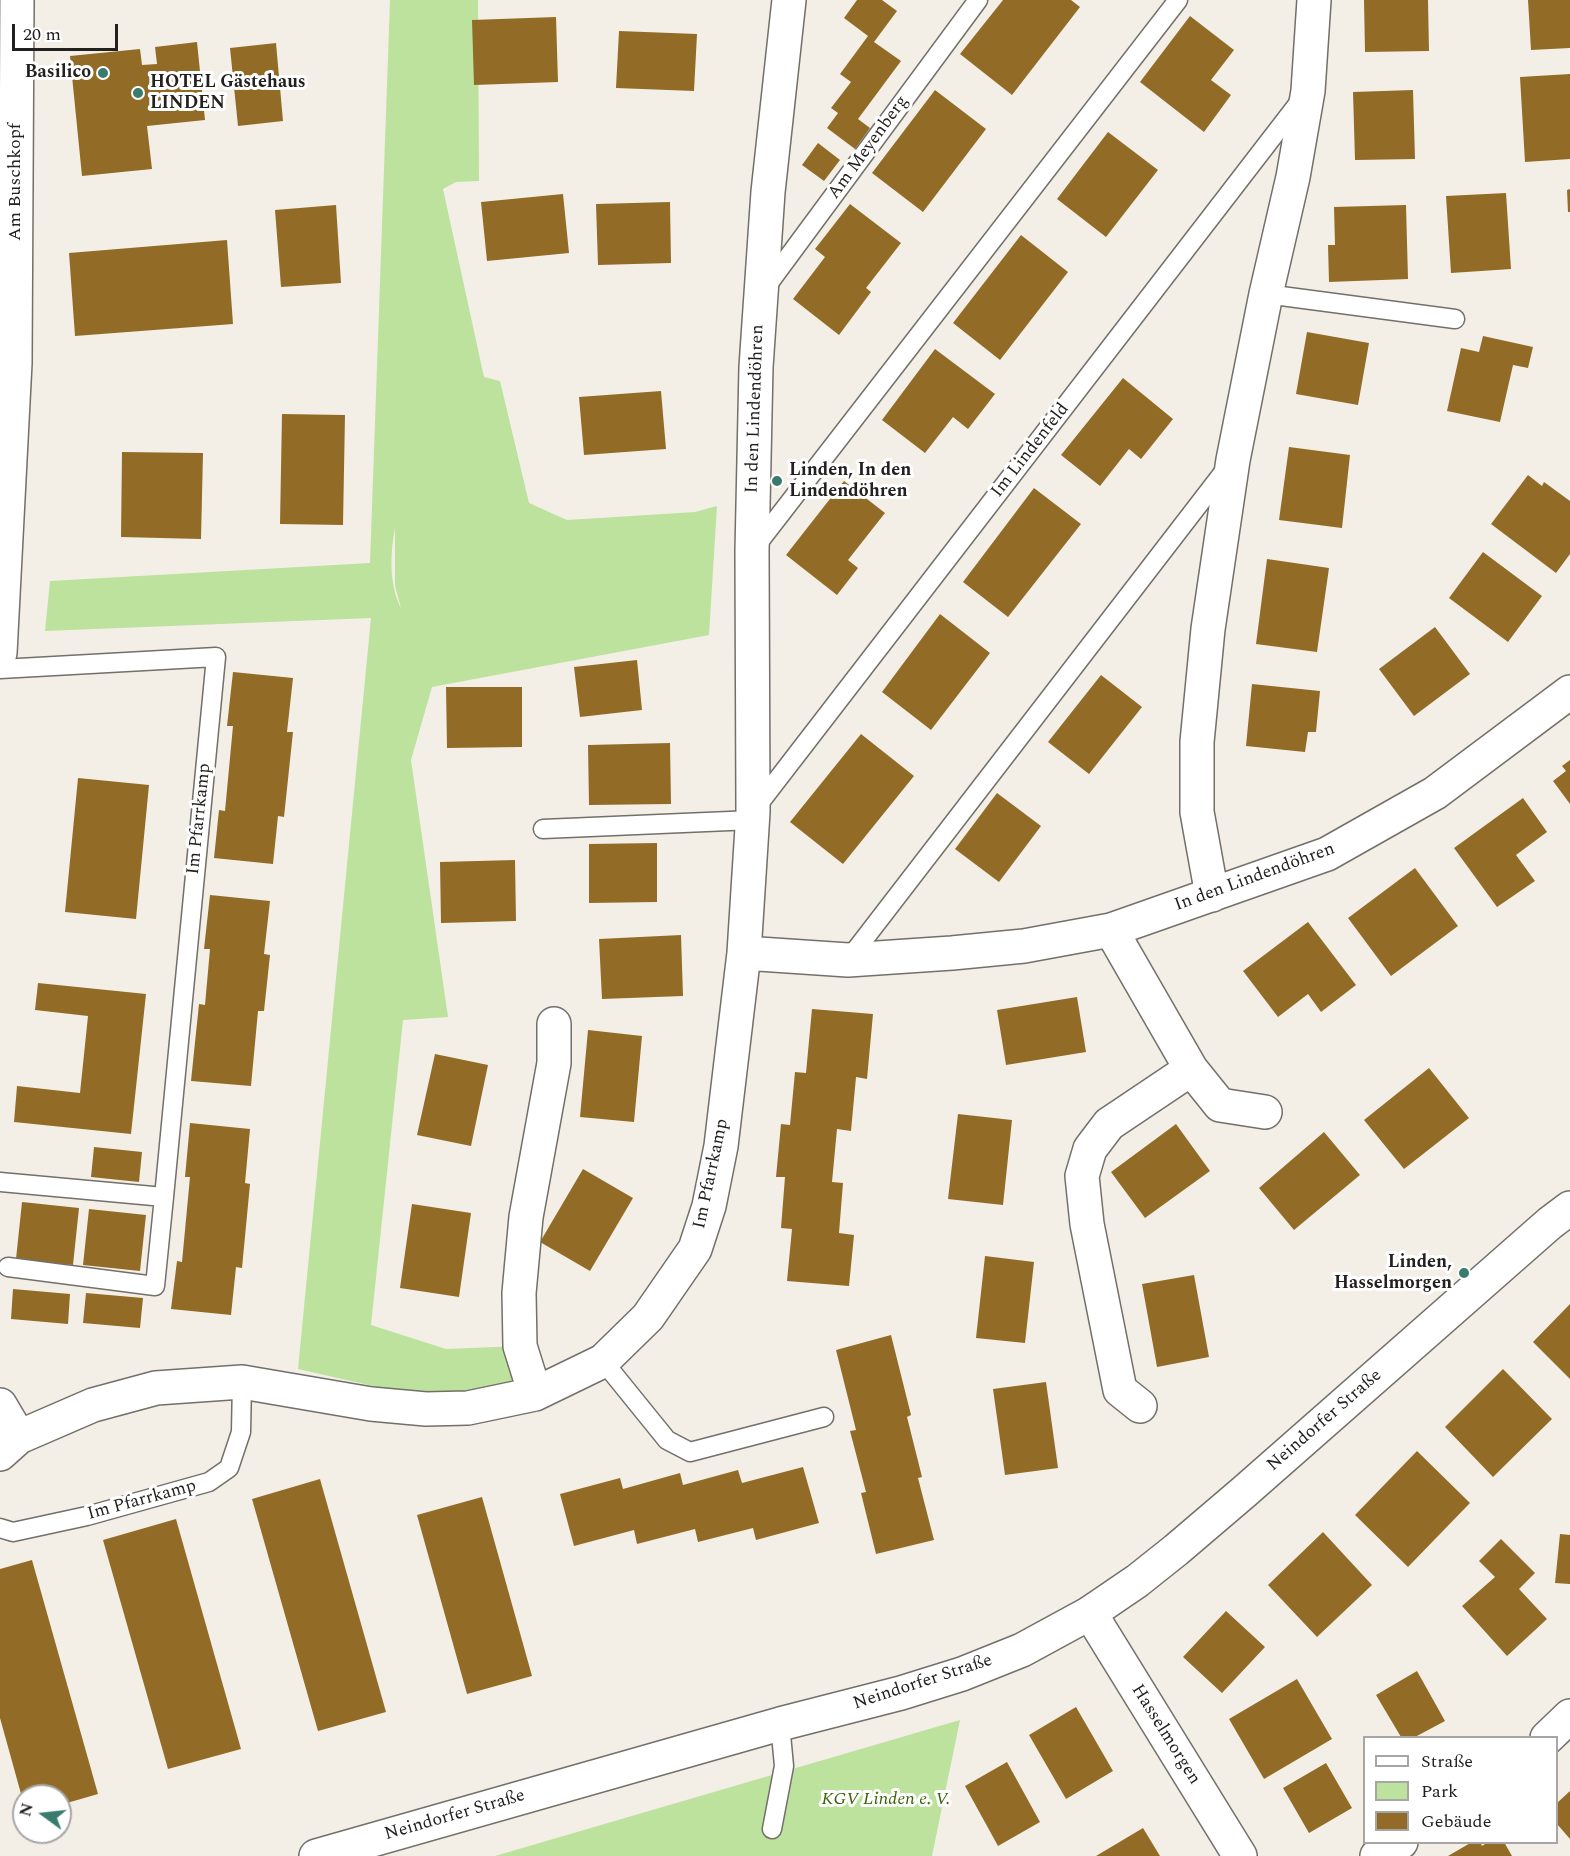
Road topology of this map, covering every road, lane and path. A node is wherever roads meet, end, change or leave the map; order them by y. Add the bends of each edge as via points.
1 (17, 0) edge
2 (789, 0) edge
3 (978, 0) edge
4 (1178, 0) edge
5 (1314, 0) edge
6 (1308, 91) junction
7 (1266, 294) junction
8 (759, 296) junction
9 (1455, 319) dead end
10 (1233, 460) junction
11 (752, 551) junction
12 (0, 652) edge
13 (0, 669) edge
14 (1570, 692) edge
15 (753, 816) junction
16 (543, 829) dead end
17 (1212, 895) junction
18 (1111, 930) junction
19 (744, 953) junction
20 (848, 960) junction
21 (554, 1024) dead end
22 (1191, 1069) junction
23 (1265, 1112) dead end
24 (0, 1182) edge
25 (164, 1197) junction
26 (1570, 1208) edge
27 (8, 1267) dead end
28 (603, 1360) junction
29 (242, 1382) junction
30 (535, 1394) junction
31 (0, 1405) edge
32 (1140, 1406) dead end
33 (824, 1417) dead end
34 (9, 1445) edge
35 (0, 1528) edge
36 (1090, 1613) junction
37 (780, 1724) junction
38 (772, 1829) dead end
39 (1398, 1844) edge
40 (316, 1856) edge
41 (1240, 1856) edge
42 (1377, 1856) edge

1 - 12 street, Am Buschkopf via 15,363
2 - 8 street, In den Lindendöhren
3 - 8 lane, Am Meyenberg
4 - 11 lane
5 - 6 street
6 - 7 street
6 - 15 lane, Im Lindenfeld
7 - 9 lane
7 - 10 street
8 - 11 street, In den Lindendöhren
10 - 17 street via 1208,629 1197,742 1197,812
10 - 20 lane
11 - 15 street, In den Lindendöhren
13 - 25 lane, Im Pfarrkamp via 216,657
14 - 17 street, In den Lindendöhren via 1435,793 1328,854
15 - 16 lane
15 - 19 street, In den Lindendöhren
17 - 18 street, In den Lindendöhren
18 - 20 street, In den Lindendöhren via 1024,946
18 - 22 street
19 - 20 street, In den Lindendöhren
19 - 28 street, Im Pfarrkamp via 721,1146 709,1206 695,1249 648,1317
21 - 30 street via 554,1063 526,1217 519,1293 520,1346
22 - 23 street via 1220,1105
22 - 32 street via 1108,1124 1090,1149 1082,1176 1087,1224 1120,1390
24 - 25 lane
25 - 27 lane, Im Pfarrkamp via 155,1286
26 - 36 street, Neindorfer Straße via 1210,1521 1137,1581
28 - 30 street, Im Pfarrkamp
28 - 33 lane via 667,1440 690,1452
29 - 30 street, Im Pfarrkamp via 371,1404 426,1409 468,1408
29 - 34 street, Im Pfarrkamp via 156,1388 93,1405
29 - 35 lane, Im Pfarrkamp via 241,1432 229,1468 209,1482 87,1516 13,1532
31 - 34 street
36 - 37 street, Neindorfer Straße via 1022,1650 962,1674
36 - 41 street, Hasselmorgen
37 - 38 lane via 784,1766
37 - 40 street, Neindorfer Straße
39 - 42 street

